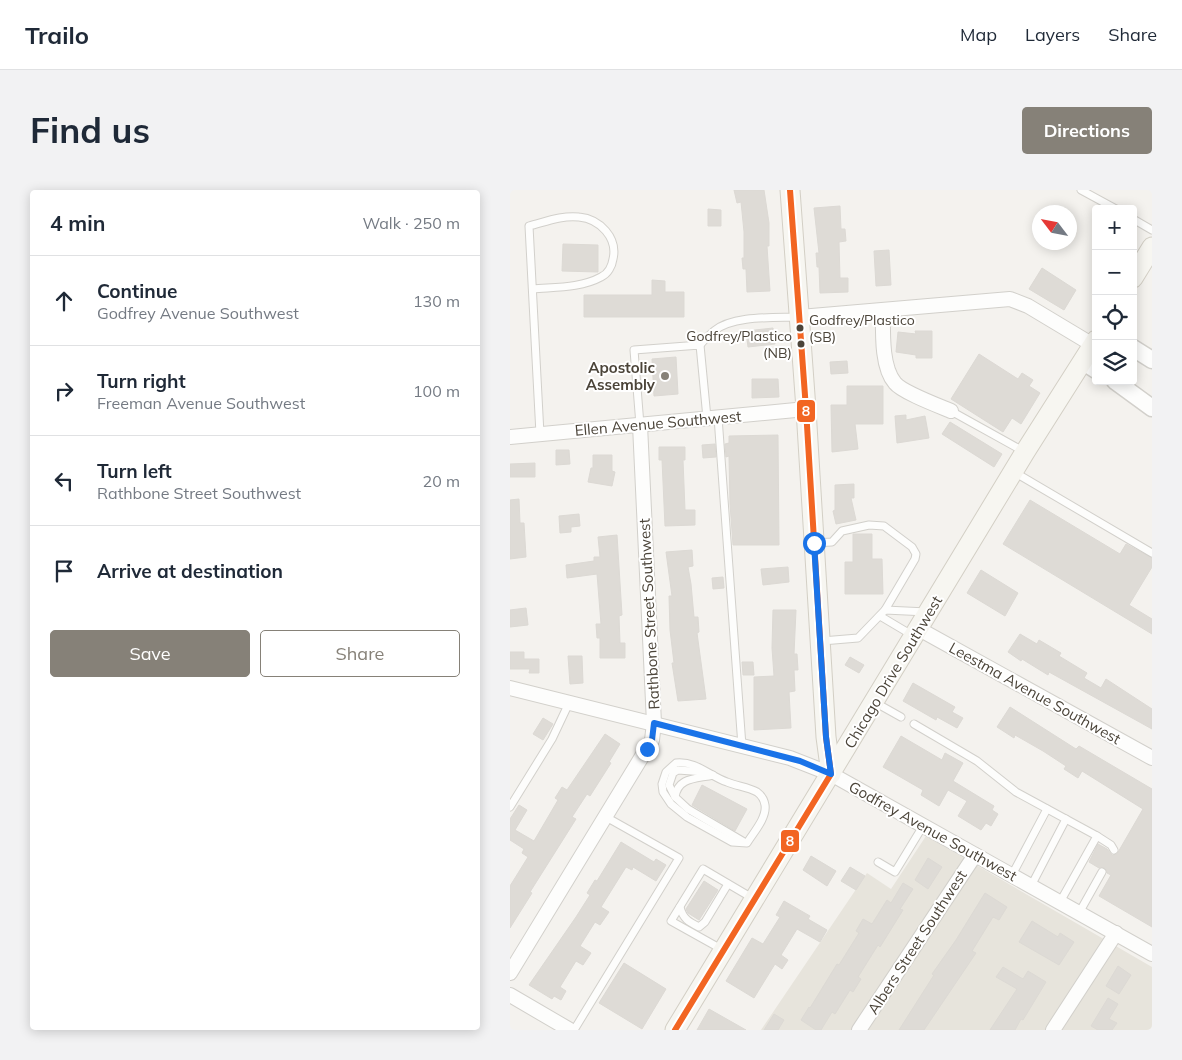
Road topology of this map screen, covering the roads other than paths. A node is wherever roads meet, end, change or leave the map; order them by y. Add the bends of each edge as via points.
1 (790, 190) edge
2 (1081, 190) edge
3 (1109, 205) edge
4 (1137, 221) edge
5 (1152, 230) edge
6 (1152, 247) edge
7 (1137, 271) edge
8 (533, 289) junction
9 (883, 310) junction
10 (800, 316) junction
11 (1092, 341) edge
12 (700, 345) junction
13 (1092, 351) edge
14 (1137, 351) edge
15 (1152, 360) edge
16 (1089, 365) edge
17 (1120, 385) edge
18 (1152, 408) edge
19 (806, 409) junction
20 (951, 412) joint
21 (713, 418) junction
22 (640, 424) junction
23 (540, 434) junction
24 (510, 437) edge
25 (1025, 452) junction
26 (1014, 472) junction
27 (814, 543) junction
28 (1152, 553) edge
29 (929, 612) junction
30 (883, 613) junction
31 (917, 633) junction
32 (820, 641) junction
33 (510, 688) edge
34 (874, 702) junction
35 (569, 703) junction
36 (902, 717) dead end
37 (654, 723) junction
38 (914, 724) dead end
39 (742, 746) junction
40 (1152, 758) edge
41 (710, 773) junction
42 (831, 774) junction
43 (675, 797) junction
44 (510, 807) edge
45 (1047, 809) junction
46 (606, 817) junction
47 (1066, 820) junction
48 (923, 826) junction
49 (1097, 836) junction
50 (747, 843) junction
51 (1114, 850) dead end
52 (975, 855) junction
53 (878, 862) dead end
54 (1102, 872) dead end
55 (1012, 875) junction
56 (728, 884) junction
57 (1031, 886) junction
58 (755, 899) junction
59 (1060, 902) junction
60 (680, 907) junction
61 (1079, 913) junction
62 (1116, 933) junction
63 (724, 950) junction
64 (1152, 954) edge
65 (510, 973) edge
66 (510, 995) edge
67 (570, 1030) edge
68 (574, 1030) edge
69 (675, 1030) edge
70 (860, 1030) edge
71 (1053, 1030) edge

1 - 10 main road, Godfrey Avenue Southwest
2 - 3 lane
4 - 5 lane
6 - 7 main road
8 - 8 lane via 529,226 559,218 579,217 592,220 612,239 615,249 612,266 604,276 588,284
8 - 23 lane
9 - 10 street
9 - 11 street via 1010,300 1028,306
9 - 20 street via 883,341 895,384
10 - 12 lane via 732,322 714,330
10 - 19 main road, Godfrey Avenue Southwest
12 - 21 lane
12 - 22 lane via 634,350
13 - 16 main road, Chicago Drive Southwest
14 - 15 street
16 - 25 main road, Chicago Drive Southwest
17 - 18 street
19 - 21 street, Ellen Avenue Southwest
19 - 27 main road, Godfrey Avenue Southwest
20 - 25 lane
21 - 22 street, Ellen Avenue Southwest
21 - 39 lane
22 - 23 street, Ellen Avenue Southwest
22 - 37 street, Rathbone Street Southwest
23 - 24 street, Ellen Avenue Southwest
25 - 26 main road, Chicago Drive Southwest
26 - 28 lane
26 - 29 main road, Chicago Drive Southwest
27 - 30 lane via 832,542 842,531 869,525 884,526 912,547 915,559
27 - 32 main road, Godfrey Avenue Southwest
29 - 30 lane
29 - 31 main road, Chicago Drive Southwest
30 - 31 lane
30 - 32 lane via 858,638
31 - 34 main road, Chicago Drive Southwest
31 - 40 street, Leestma Avenue Southwest
32 - 42 main road, Godfrey Avenue Southwest
33 - 35 street
34 - 36 lane
34 - 42 main road, Chicago Drive Southwest
35 - 37 street
35 - 44 lane via 552,739
37 - 39 street
37 - 46 street, Rathbone Street Southwest via 650,744
38 - 45 lane via 977,761 1016,792
39 - 42 street via 800,761
41 - 43 lane via 683,782
41 - 43 lane via 675,771 669,782
41 - 50 lane via 728,783 754,790 763,799 765,812
41 - 50 lane via 686,763 674,764 664,775 663,792 671,804 688,817 732,842
42 - 48 street, Godfrey Avenue Southwest
42 - 58 main road, Chicago Drive Southwest
43 - 50 lane via 688,809
45 - 47 lane
45 - 55 lane
46 - 65 street, Rathbone Street Southwest
46 - 68 lane via 679,858
47 - 49 lane
47 - 57 lane
48 - 52 street, Godfrey Avenue Southwest
48 - 53 lane via 895,872
49 - 51 lane
49 - 59 lane
52 - 55 street, Godfrey Avenue Southwest
52 - 70 street, Albers Street Southwest
54 - 61 lane
55 - 57 street, Godfrey Avenue Southwest
56 - 58 lane
56 - 60 lane via 703,870
56 - 60 lane via 699,927 682,916
57 - 59 street, Godfrey Avenue Southwest
58 - 63 main road, Chicago Drive Southwest
59 - 61 street, Godfrey Avenue Southwest
60 - 63 lane via 671,921
61 - 62 street, Godfrey Avenue Southwest
62 - 64 street, Godfrey Avenue Southwest
62 - 71 street
63 - 69 main road, Chicago Drive Southwest
66 - 67 street

